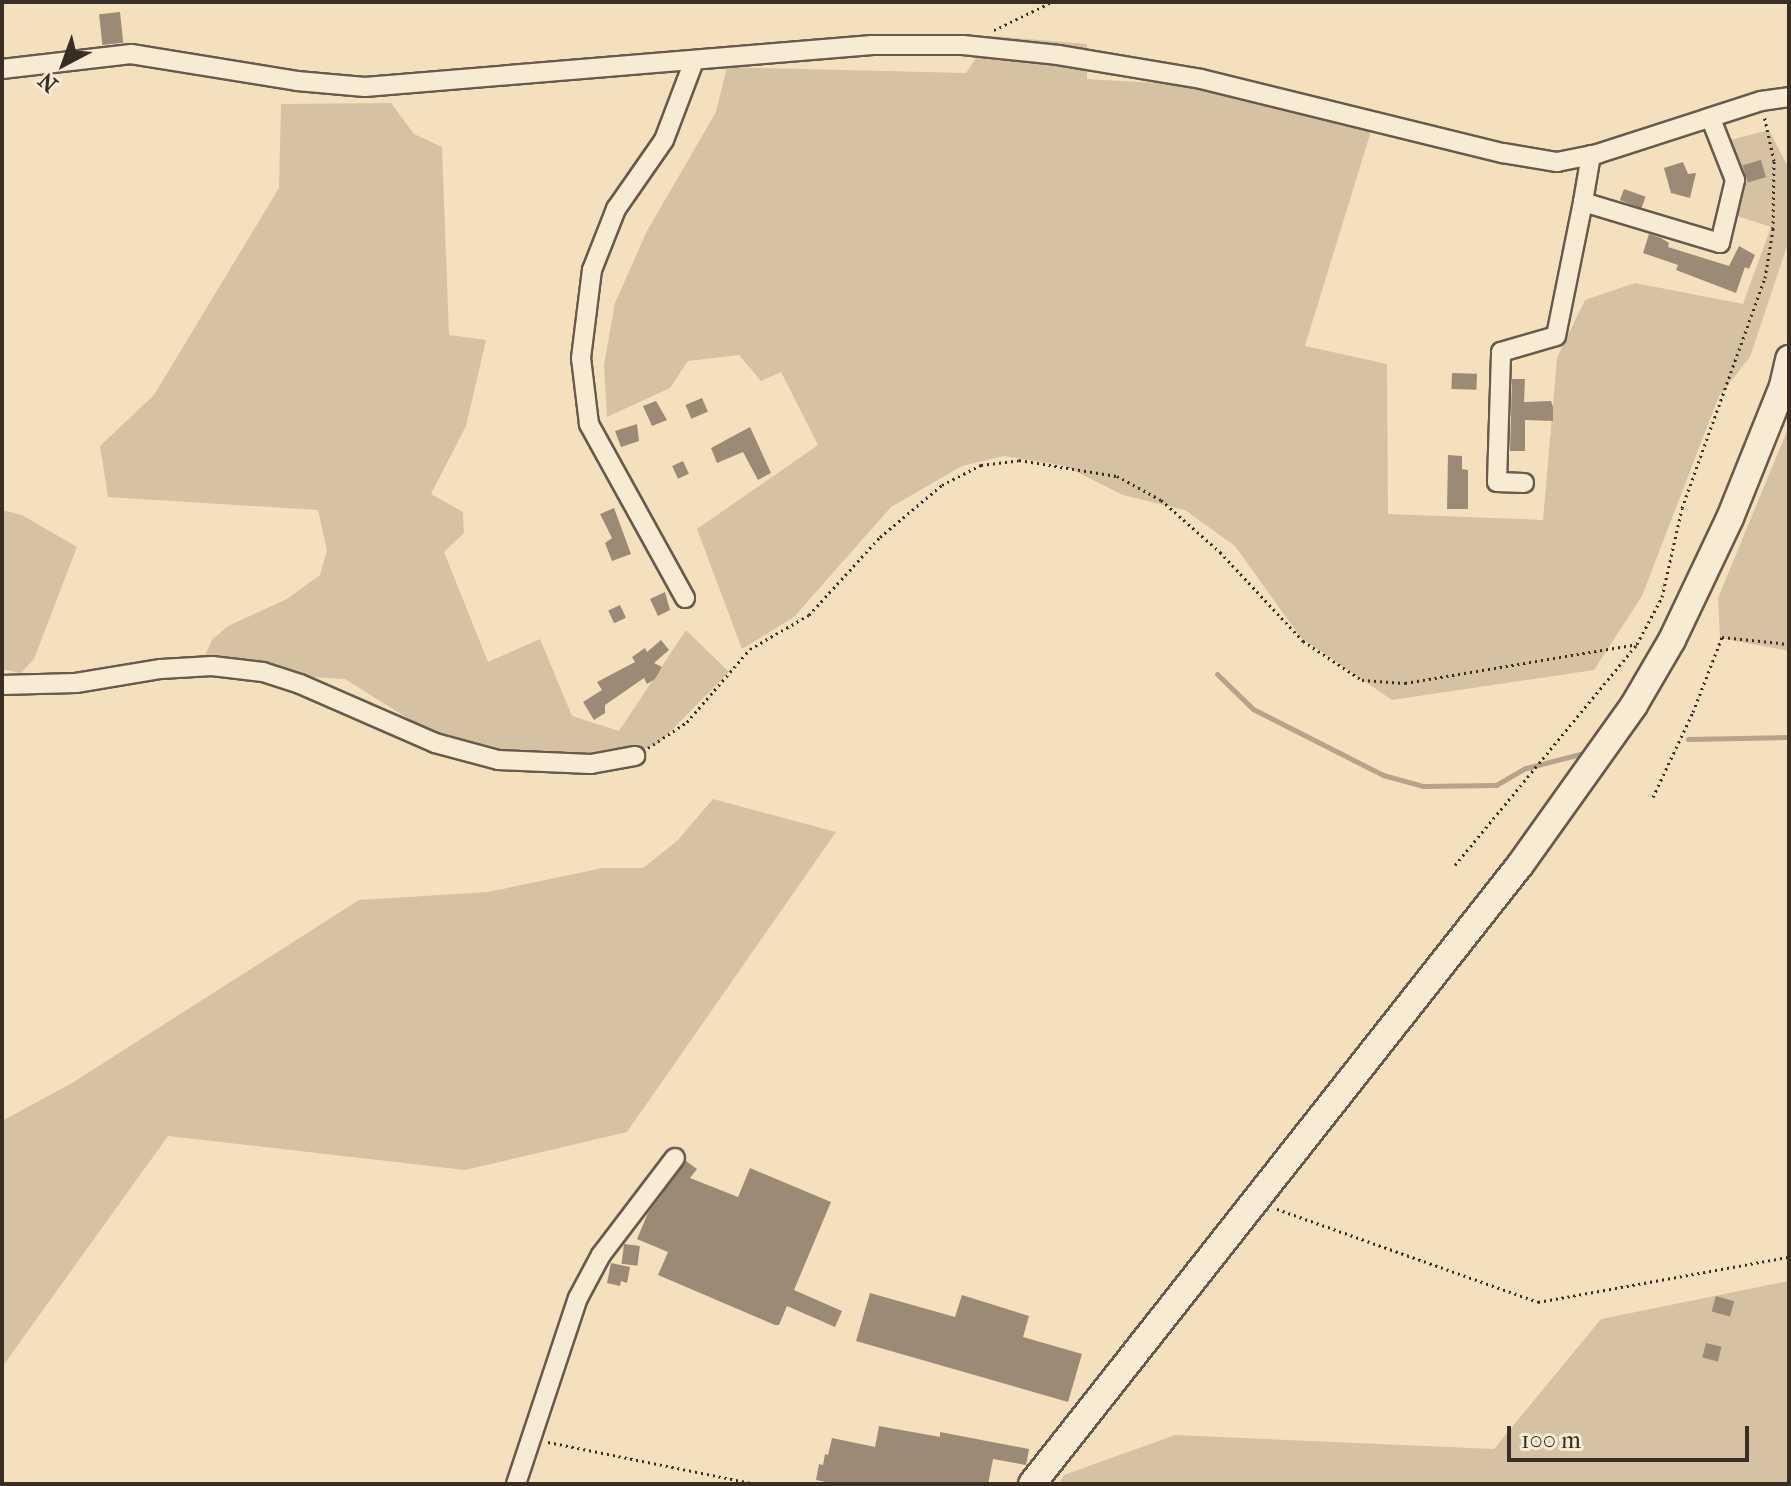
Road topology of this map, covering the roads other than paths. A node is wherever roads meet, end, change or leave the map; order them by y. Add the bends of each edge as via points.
1 (694, 61) junction
2 (2, 69) edge
3 (1789, 97) edge
4 (1711, 119) junction
5 (1591, 155) junction
6 (1583, 202) junction
7 (1789, 359) edge
8 (1524, 483) dead end
9 (685, 598) dead end
10 (2, 685) edge
11 (635, 756) road end
12 (675, 1158) dead end
13 (516, 1484) edge
14 (1032, 1484) edge

1 - 2 street via 365,87 131,54
1 - 5 street via 872,45 963,45 1201,79 1540,160
1 - 9 street via 664,140 616,209 592,270 581,358 589,424
3 - 4 street
4 - 5 street
4 - 6 street via 1735,180 1720,243
5 - 6 street
6 - 8 street via 1556,336 1501,352 1497,482
7 - 14 street via 1730,518 1672,640 1634,705 1529,854
10 - 11 street via 76,683 212,666 300,684 435,743 498,760 591,764
12 - 13 street via 601,1255 578,1298

